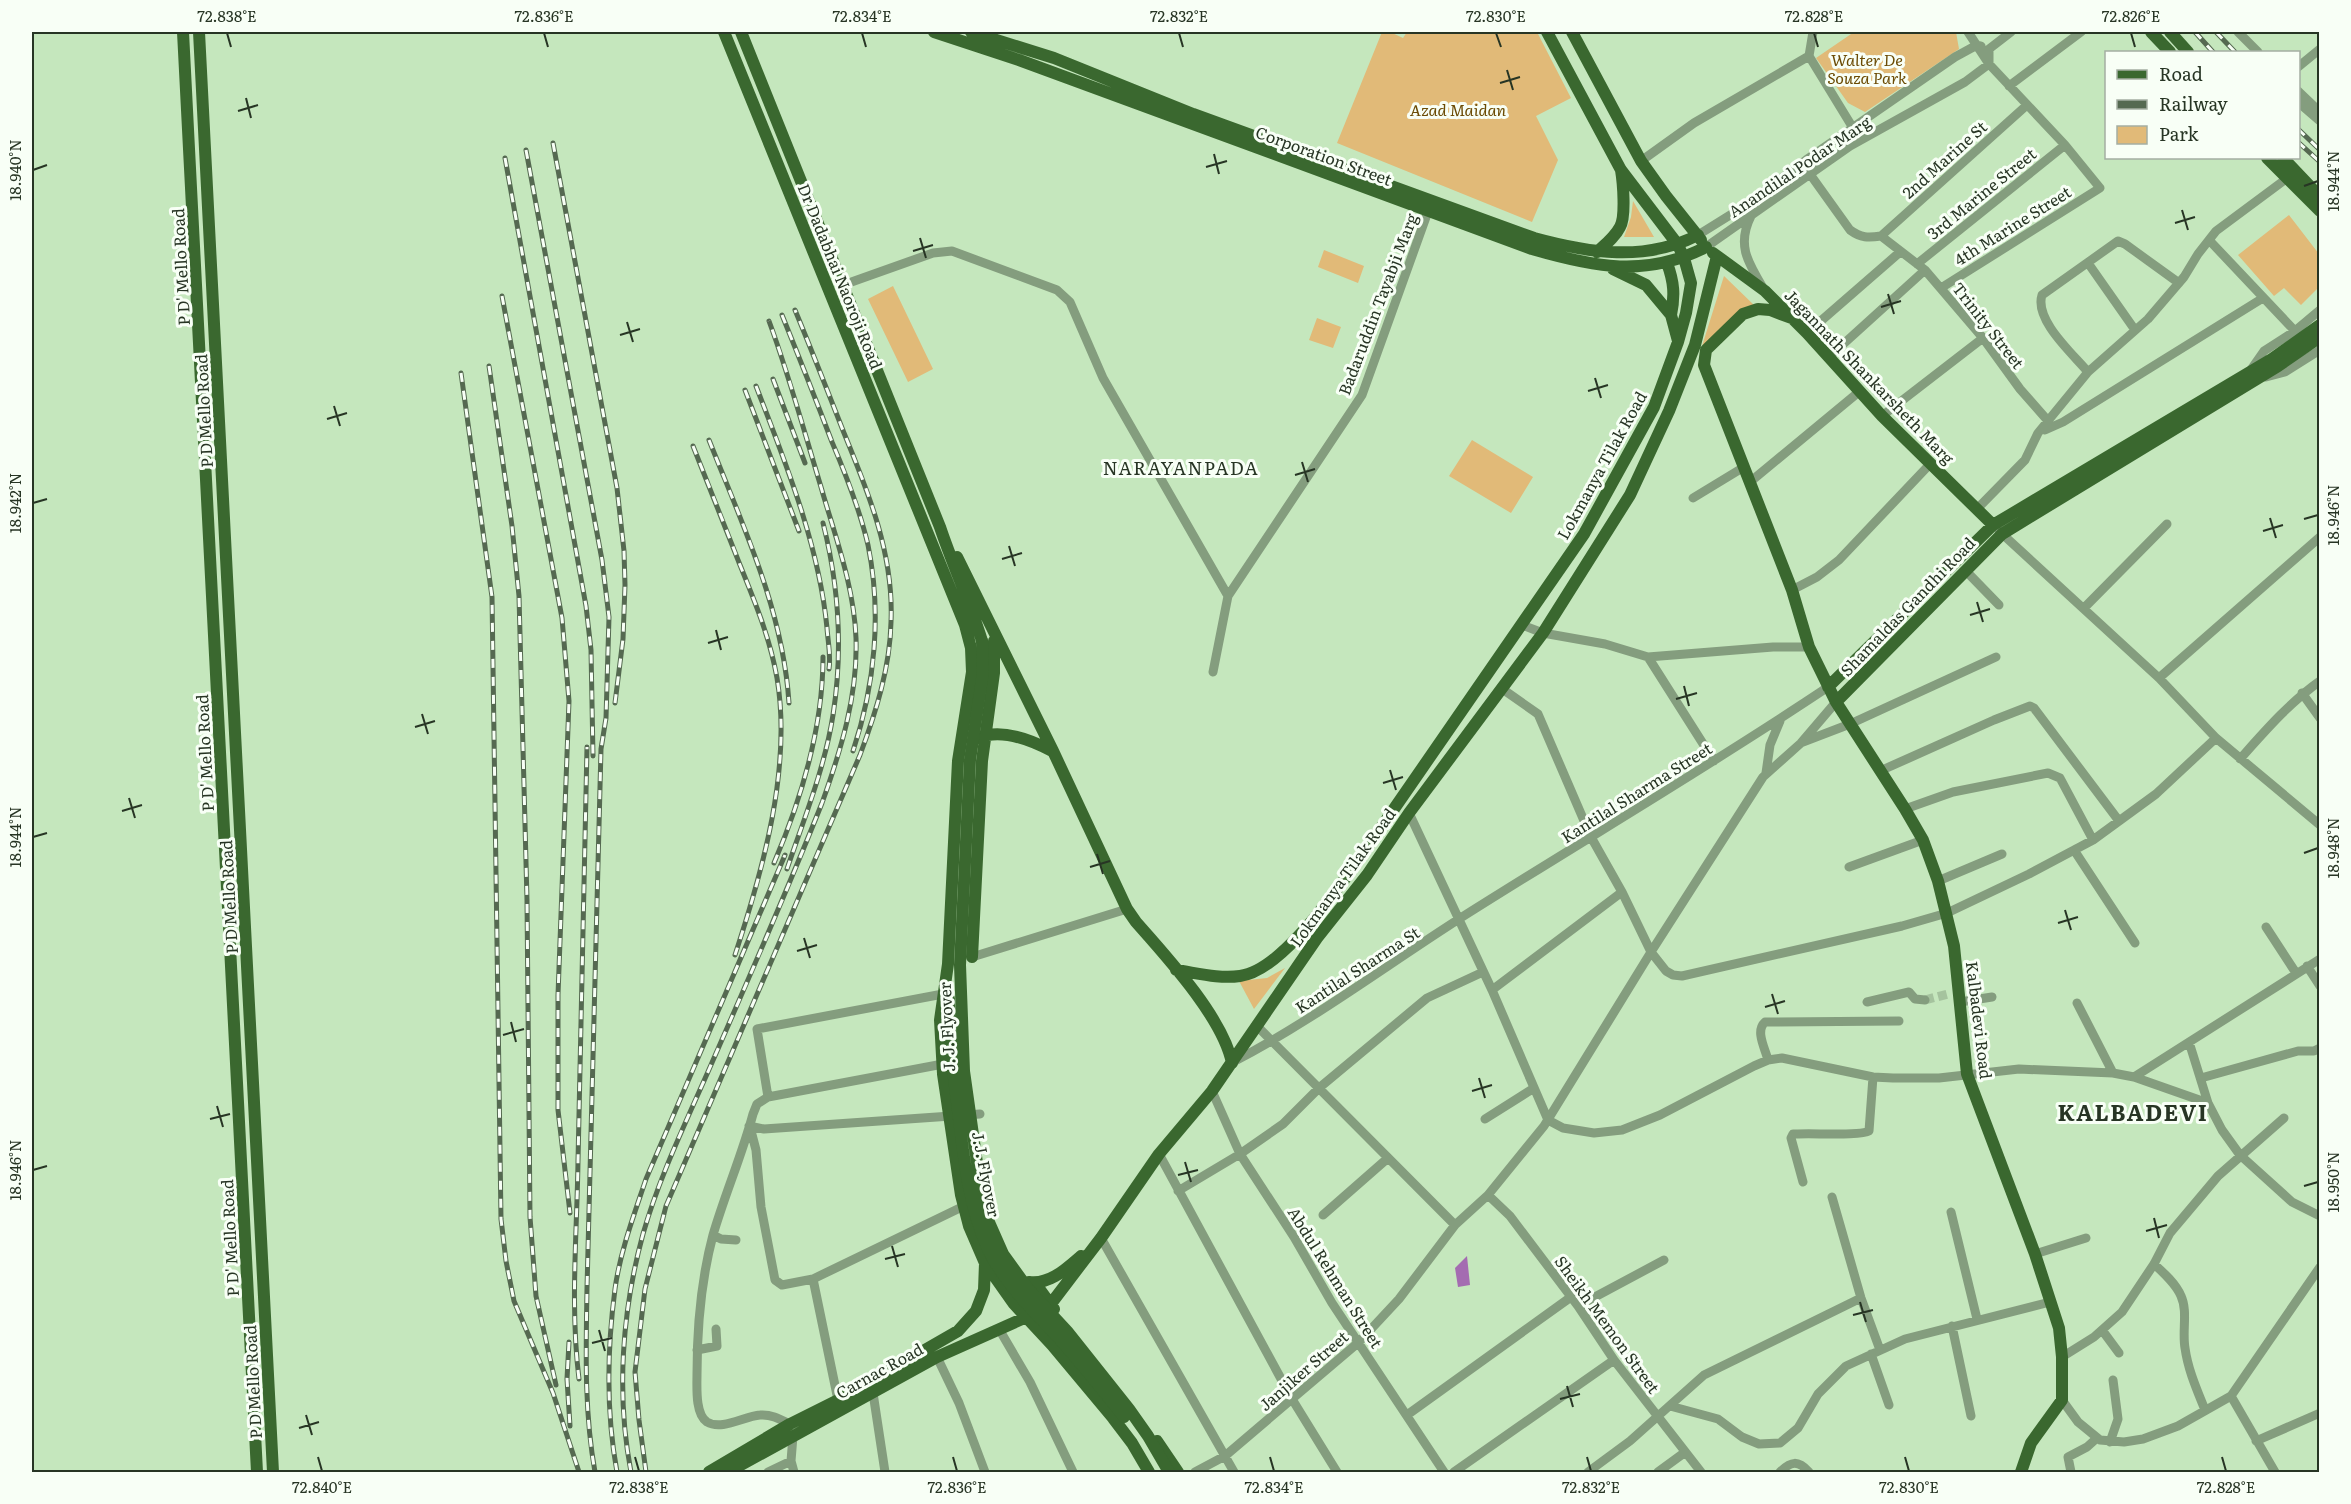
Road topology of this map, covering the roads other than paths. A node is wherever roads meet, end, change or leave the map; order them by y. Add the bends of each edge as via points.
1 (183, 32) edge
2 (199, 32) edge
3 (724, 32) edge
4 (741, 32) edge
5 (934, 32) edge
6 (970, 32) edge
7 (1548, 32) edge
8 (1572, 32) edge
9 (1813, 32) edge
10 (1968, 32) edge
11 (2011, 32) edge
12 (2081, 32) edge
13 (2151, 32) edge
14 (2170, 32) edge
15 (2238, 32) edge
16 (1977, 45) junction
17 (1989, 49) junction
18 (2319, 49) edge
19 (2169, 51) edge
20 (2187, 51) edge
21 (2257, 51) edge
22 (1809, 56) junction
23 (1054, 58) junction
24 (1989, 64) junction
25 (2300, 65) edge
26 (1048, 71) junction
27 (2009, 86) junction
28 (2300, 93) edge
29 (2300, 104) edge
30 (2027, 105) junction
31 (2319, 112) edge
32 (2319, 121) edge
33 (1853, 128) junction
34 (2065, 145) junction
35 (2268, 159) edge
36 (2284, 159) edge
37 (1641, 161) junction
38 (1802, 163) junction
39 (1621, 170) junction
40 (1810, 173) junction
41 (2286, 178) junction
42 (2319, 197) edge
43 (1430, 206) junction
44 (2319, 211) edge
45 (1752, 214) junction
46 (1698, 235) junction
47 (1881, 236) junction
48 (2209, 240) junction
49 (1678, 245) junction
50 (1706, 247) junction
51 (1597, 252) junction
52 (1900, 252) junction
53 (1717, 256) junction
54 (1684, 258) junction
55 (1667, 263) junction
56 (2088, 263) junction
57 (1917, 264) junction
58 (1609, 267) junction
59 (1925, 270) junction
60 (2179, 283) junction
61 (843, 285) junction
62 (1941, 288) junction
63 (1765, 291) junction
64 (2263, 298) junction
65 (2319, 310) edge
66 (1671, 315) junction
67 (1794, 319) junction
68 (2319, 325) edge
69 (2135, 330) junction
70 (2295, 331) junction
71 (1807, 333) junction
72 (2319, 337) edge
73 (1983, 338) junction
74 (1678, 342) junction
75 (2319, 350) edge
76 (1829, 357) junction
77 (1689, 361) junction
78 (2275, 362) junction
79 (2088, 372) junction
80 (2252, 376) junction
81 (1714, 390) junction
82 (1860, 391) junction
83 (1882, 416) junction
84 (2049, 422) junction
85 (2038, 433) junction
86 (1931, 464) junction
87 (1744, 467) junction
88 (1750, 482) junction
89 (1693, 498) dead end
90 (1978, 508) junction
91 (2167, 524) dead end
92 (940, 527) junction
93 (1998, 530) junction
94 (2318, 540) edge
95 (1965, 570) junction
96 (1792, 590) junction
97 (1228, 596) junction
98 (2000, 605) dead end
99 (2084, 608) junction
100 (1522, 625) junction
101 (1543, 633) junction
102 (993, 634) junction
103 (1809, 647) junction
104 (1648, 657) junction
105 (1996, 657) dead end
106 (1214, 672) dead end
107 (2159, 678) junction
108 (2319, 681) edge
109 (1827, 687) junction
110 (1501, 688) junction
111 (2302, 693) junction
112 (1836, 702) junction
113 (1782, 718) junction
114 (2319, 718) edge
115 (1850, 724) junction
116 (985, 735) junction
117 (2217, 738) junction
118 (1801, 743) junction
119 (1053, 751) junction
120 (2240, 759) junction
121 (958, 761) junction
122 (1714, 761) junction
123 (1880, 771) junction
124 (1766, 773) junction
125 (1905, 808) junction
126 (1409, 813) junction
127 (2119, 821) junction
128 (2319, 825) edge
129 (1591, 837) junction
130 (1923, 840) junction
131 (2093, 840) junction
132 (2074, 850) junction
133 (2002, 854) dead end
134 (226, 861) junction
135 (242, 861) junction
136 (1849, 867) dead end
137 (1938, 881) junction
138 (1622, 892) junction
139 (1127, 909) junction
140 (1947, 913) junction
141 (1459, 920) junction
142 (2266, 927) dead end
143 (2135, 943) dead end
144 (1652, 952) junction
145 (972, 957) joint
146 (2319, 958) edge
147 (2307, 966) junction
148 (1176, 970) junction
149 (1483, 972) junction
150 (2296, 973) junction
151 (2319, 986) edge
152 (946, 990) junction
153 (1492, 990) junction
154 (1956, 996) junction
155 (1992, 997) dead end
156 (1925, 1000) tunnel mouth
157 (1867, 1002) dead end
158 (2077, 1002) dead end
159 (1899, 1021) dead end
160 (1256, 1025) junction
161 (2189, 1042) junction
162 (1271, 1043) junction
163 (2319, 1048) edge
164 (1768, 1060) junction
165 (1232, 1063) junction
166 (943, 1064) junction
167 (2114, 1073) junction
168 (1967, 1074) junction
169 (1873, 1077) junction
170 (2134, 1077) junction
171 (2201, 1078) junction
172 (1319, 1088) junction
173 (1534, 1088) junction
174 (1212, 1091) junction
175 (768, 1097) junction
176 (2208, 1103) junction
177 (980, 1114) dead end
178 (950, 1117) junction
179 (2284, 1118) dead end
180 (1485, 1119) dead end
181 (1548, 1120) junction
182 (749, 1126) junction
183 (1159, 1154) junction
184 (1240, 1154) junction
185 (2240, 1155) junction
186 (1388, 1158) junction
187 (1803, 1182) dead end
188 (1178, 1191) junction
189 (1488, 1195) junction
190 (1832, 1197) dead end
191 (964, 1206) junction
192 (1951, 1212) dead end
193 (1323, 1215) dead end
194 (2319, 1216) edge
195 (1455, 1225) junction
196 (713, 1235) junction
197 (1101, 1238) junction
198 (2086, 1238) dead end
199 (735, 1240) dead end
200 (2034, 1254) junction
201 (1664, 1260) dead end
202 (985, 1263) junction
203 (2154, 1264) junction
204 (2319, 1267) edge
205 (813, 1279) junction
206 (1035, 1283) junction
207 (1571, 1297) junction
208 (1861, 1298) junction
209 (2050, 1302) junction
210 (1050, 1305) junction
211 (1578, 1306) junction
212 (1026, 1318) junction
213 (1977, 1319) junction
214 (1952, 1326) junction
215 (716, 1329) dead end
216 (999, 1329) junction
217 (2102, 1330) junction
218 (1359, 1342) junction
219 (697, 1350) junction
220 (1876, 1352) junction
221 (2119, 1353) dead end
222 (938, 1357) junction
223 (2062, 1357) junction
224 (1614, 1360) junction
225 (2113, 1380) dead end
226 (873, 1393) junction
227 (2231, 1396) junction
228 (1292, 1399) junction
229 (838, 1400) junction
230 (2062, 1400) junction
231 (1889, 1405) dead end
232 (1670, 1406) junction
233 (2205, 1410) junction
234 (2319, 1413) edge
235 (1407, 1415) junction
236 (1657, 1415) junction
237 (1971, 1416) dead end
238 (791, 1430) junction
239 (2097, 1438) junction
240 (2110, 1442) junction
241 (2256, 1442) junction
242 (1684, 1453) junction
243 (1225, 1456) junction
244 (791, 1461) junction
245 (257, 1473) edge
246 (273, 1473) edge
247 (709, 1473) edge
248 (729, 1473) edge
249 (768, 1473) edge
250 (794, 1473) edge
251 (885, 1473) edge
252 (985, 1473) edge
253 (1073, 1473) edge
254 (1149, 1473) edge
255 (1162, 1473) edge
256 (1170, 1473) edge
257 (1178, 1473) edge
258 (1195, 1473) edge
259 (1234, 1473) edge
260 (1337, 1473) edge
261 (1444, 1473) edge
262 (1454, 1473) edge
263 (1588, 1473) edge
264 (1658, 1473) edge
265 (1701, 1473) edge
266 (1780, 1473) edge
267 (1809, 1473) edge
268 (2021, 1473) edge
269 (2071, 1473) edge
270 (2275, 1473) edge

1 - 134 main road, P D' Mello Road
2 - 135 main road, P D Mello Road
3 - 121 main road, Dr Dadabhai Naoroji Road via 964,625 971,648 972,672
4 - 61 main road, Dr Dadabhai Naoroji Road
5 - 26 main road, Corporation Street
6 - 23 main road, Corporation Street
7 - 39 main road, Lokmanya Tilak Road
8 - 37 main road, Jagannath Shankarsheth Marg
9 - 22 street
10 - 16 street
11 - 17 street
12 - 27 street
13 - 19 main road
14 - 20 main road
15 - 21 street
16 - 17 street
16 - 24 street
16 - 33 street, Anandilal Podar Marg
17 - 24 street
18 - 25 street
22 - 33 street
22 - 37 street via 1694,123
23 - 26 main road
23 - 43 main road, Corporation Street
24 - 27 street
24 - 40 street, Anandilal Podar Marg
26 - 43 main road, Corporation Street
27 - 30 street
28 - 31 street
29 - 32 street
30 - 34 street
30 - 47 street, 2nd Marine St
33 - 38 street, Anandilal Podar Marg
34 - 57 street, 3rd Marine Street
34 - 62 street, 4th Marine Street via 2100,188
35 - 41 main road
36 - 42 main road
37 - 46 main road, Jagannath Shankarsheth Marg
38 - 40 street
38 - 46 street, Anandilal Podar Marg
39 - 49 main road, Lokmanya Tilak Road
39 - 51 main road via 1622,225
40 - 45 street, Anandilal Podar Marg
40 - 47 street via 1850,230 1868,238
41 - 44 main road
41 - 48 street
43 - 51 main road, Corporation Street via 1575,250
43 - 58 main road, Corporation Street via 1532,249
43 - 97 street, Badaruddin Tayabji Marg via 1362,395
45 - 50 street, Anandilal Podar Marg
45 - 63 street via 1744,230 1744,247
46 - 49 main road, Corporation Street
46 - 50 main road, Jagannath Shankarsheth Marg
47 - 52 street, Trinity Street
48 - 60 street
48 - 64 street
49 - 51 main road, Corporation Street via 1656,251
49 - 54 main road, Lokmanya Tilak Road
50 - 53 main road, Jagannath Shankarsheth Marg
50 - 54 main road, Corporation Street
52 - 57 street, Trinity Street
52 - 71 street
53 - 63 main road, Jagannath Shankarsheth Marg
53 - 77 main road, Lokmanya Tilak Road
54 - 55 main road, Corporation Street
54 - 74 main road, Lokmanya Tilak Road via 1690,283
55 - 58 main road, Corporation Street
55 - 66 main road via 1674,281
56 - 60 street via 2113,243 2122,242
56 - 69 street
56 - 79 street via 2042,295 2040,302 2044,320
57 - 59 street, Trinity Street
58 - 66 main road via 1646,285
59 - 62 street, Trinity Street
59 - 76 street
60 - 69 street
61 - 92 main road, Dr Dadabhai Naoroji Road
61 - 97 street via 933,253 952,251 1057,290 1070,302 1103,378
62 - 73 street, Trinity Street
63 - 67 main road, Jagannath Shankarsheth Marg
64 - 70 street
64 - 85 street via 2063,422
65 - 70 street
66 - 74 main road
67 - 71 main road, Jagannath Shankarsheth Marg
67 - 81 main road, Kalbadevi Road via 1770,310 1743,314 1706,350 1704,365
68 - 78 main road
69 - 79 street
70 - 80 street via 2264,351
71 - 76 main road, Jagannath Shankarsheth Marg
72 - 78 main road
73 - 83 street
73 - 84 street, Trinity Street
74 - 77 main road
74 - 100 main road, Lokmanya Tilak Road via 1654,407 1584,534
75 - 80 street via 2285,372
76 - 82 main road, Jagannath Shankarsheth Marg
77 - 81 main road
77 - 101 main road, Lokmanya Tilak Road via 1630,495
78 - 80 main road
79 - 84 street
80 - 93 main road
81 - 87 main road, Kalbadevi Road
82 - 83 main road, Jagannath Shankarsheth Marg
82 - 88 street
83 - 86 main road, Jagannath Shankarsheth Marg
84 - 85 street
85 - 90 street via 2025,460
86 - 90 main road, Jagannath Shankarsheth Marg
86 - 96 street via 1839,560
87 - 88 main road, Kalbadevi Road
87 - 89 street
88 - 96 main road, Kalbadevi Road
90 - 93 main road, Jagannath Shankarsheth Marg
91 - 99 street
92 - 102 main road via 969,578
92 - 256 main road, J. J. Flyover, bridge via 982,641 983,672 970,760 960,965 964,1071 988,1220 1003,1254 1129,1410
93 - 95 main road, Shamaldas Gandhi Road
93 - 99 street
93 - 109 main road
94 - 107 street
95 - 98 street
95 - 112 main road, Shamaldas Gandhi Road
96 - 103 main road, Kalbadevi Road
97 - 106 street
99 - 107 street
100 - 101 street
100 - 148 main road, Lokmanya Tilak Road via 1358,861 1290,945 1257,972 1240,976
101 - 104 street via 1605,644
101 - 110 main road, Lokmanya Tilak Road
102 - 116 main road via 994,673
102 - 119 main road
103 - 104 street
103 - 109 main road, Kalbadevi Road
104 - 122 street
105 - 115 street
107 - 117 street
108 - 111 street
109 - 112 main road, Kalbadevi Road
109 - 113 street, Kantilal Sharma Street
110 - 126 main road, Lokmanya Tilak Road
110 - 129 street via 1538,714
111 - 114 street
111 - 120 street
112 - 115 main road, Kalbadevi Road
112 - 118 street
113 - 122 street, Kantilal Sharma Street
113 - 124 street via 1770,745
115 - 118 street
115 - 123 main road, Kalbadevi Road
116 - 119 main road via 1024,738
116 - 121 main road via 970,742
116 - 145 main road
117 - 120 street
117 - 127 street via 2156,794
118 - 124 street
119 - 139 main road
120 - 128 street
121 - 152 main road, Dr Dadabhai Naoroji Road
122 - 129 street, Kantilal Sharma Street
123 - 125 main road, Kalbadevi Road
123 - 127 street via 2030,706
124 - 144 street, Janjiker Street
125 - 130 main road, Kalbadevi Road
125 - 131 street via 1953,792 2048,773 2060,778
126 - 141 street
126 - 160 main road, Lokmanya Tilak Road
127 - 131 street
129 - 138 street
129 - 141 street, Kantilal Sharma Street
130 - 136 street
130 - 137 main road, Kalbadevi Road
131 - 132 street
132 - 140 street
132 - 143 street
133 - 137 street
134 - 135 main road
134 - 245 main road, P D' Mello Road
135 - 246 main road, P D Mello Road
137 - 140 main road, Kalbadevi Road
138 - 144 street
138 - 153 street
139 - 145 street
139 - 148 main road
140 - 144 street via 1689,976 1666,971
140 - 154 main road, Kalbadevi Road via 1954,946
141 - 149 street
141 - 162 street, Kantilal Sharma St
142 - 150 street
144 - 181 street, Janjiker Street
146 - 147 street
147 - 150 street
147 - 151 street
148 - 165 main road via 1196,992 1226,1041
149 - 153 street
149 - 172 street via 1427,998
150 - 161 street
152 - 166 main road via 940,1020
152 - 175 street via 758,1029
152 - 255 main road, J.J. Flyover, bridge via 970,1193 994,1259 1020,1297 1140,1437
153 - 173 street
154 - 155 street
154 - 168 main road, Kalbadevi Road
156 - 157 street via 1916,999 1909,992
158 - 167 street
159 - 164 street via 1766,1022 1760,1031
160 - 162 street
160 - 165 main road, Lokmanya Tilak Road
161 - 170 street
161 - 171 street
162 - 165 street, Kantilal Sharma St
162 - 172 street
163 - 171 street
164 - 169 street via 1782,1058
164 - 181 street via 1622,1130 1594,1133 1563,1128
165 - 174 main road, Lokmanya Tilak Road
166 - 175 street
166 - 178 main road
167 - 168 street via 2019,1068
167 - 170 street
168 - 169 street via 1939,1078
168 - 200 main road, Kalbadevi Road
169 - 187 street via 1869,1131 1863,1135 1793,1134
170 - 176 street
171 - 176 street
172 - 184 street via 1283,1124
172 - 186 street
173 - 180 street
173 - 181 street
174 - 183 main road, Lokmanya Tilak Road
174 - 184 street, Abdul Rehman Street
175 - 182 street via 757,1104
176 - 185 street
177 - 178 street
178 - 182 street via 764,1129
178 - 191 main road
179 - 185 street
181 - 189 street, Janjiker Street
182 - 196 street
182 - 205 street via 775,1280 782,1285
183 - 188 street
183 - 197 main road, Lokmanya Tilak Road
184 - 188 street
184 - 218 street, Abdul Rehman Street
185 - 194 street via 2292,1202
185 - 203 street via 2170,1233
186 - 193 street
186 - 195 street
188 - 228 street
189 - 195 street, Janjiker Street
189 - 207 street, Sheikh Memon Street via 1510,1216
190 - 208 street
191 - 202 main road
191 - 205 street
192 - 213 street
195 - 218 street, Janjiker Street via 1399,1299
196 - 199 street
196 - 219 street via 700,1301
197 - 206 main road via 1059,1275
197 - 210 main road, Lokmanya Tilak Road
197 - 243 street
198 - 200 street
200 - 209 main road, Kalbadevi Road
201 - 211 street
202 - 206 main road via 1005,1278
202 - 212 main road
202 - 229 main road, Carnac Road via 984,1290 976,1311 958,1331
203 - 217 street via 2122,1312
203 - 233 street via 2180,1293 2184,1304 2185,1350
204 - 227 street
205 - 229 street
206 - 210 main road
207 - 211 street, Sheikh Memon Street
207 - 235 street
208 - 220 street
208 - 232 street via 1704,1375
209 - 213 street
209 - 223 main road, Kalbadevi Road via 2059,1328
210 - 212 main road, Carnac Road
210 - 257 main road via 1127,1399
211 - 224 street, Sheikh Memon Street
212 - 216 main road, Carnac Road
212 - 254 main road via 1113,1418
213 - 214 street
214 - 220 street
214 - 237 street
215 - 219 street via 717,1346
216 - 222 main road, Carnac Road
216 - 253 street via 1030,1382
217 - 221 street
217 - 223 street
218 - 228 street, Janjiker Street
218 - 235 street, Abdul Rehman Street
219 - 238 street via 697,1389 705,1420 715,1425 759,1415 774,1416
220 - 231 street
220 - 232 street via 1846,1366 1818,1394 1798,1428 1780,1443 1759,1444 1718,1419
222 - 226 main road, Carnac Road
222 - 252 street
223 - 230 main road, Kalbadevi Road
224 - 236 street, Sheikh Memon Street
224 - 262 street
225 - 240 street via 2118,1419
226 - 238 main road, Carnac Road
226 - 251 street
227 - 233 street
227 - 241 street
228 - 243 street, Janjiker Street
228 - 260 street
229 - 238 main road, Carnac Road
230 - 239 street via 2078,1422
230 - 268 main road via 2031,1443
232 - 236 street
233 - 240 street via 2178,1426 2143,1439
234 - 241 street
235 - 261 street, Abdul Rehman Street
236 - 242 street, Sheikh Memon Street
236 - 263 street
238 - 244 street
238 - 247 main road, Carnac Road
238 - 248 main road, Carnac Road
239 - 240 street
239 - 269 street via 2068,1457
241 - 270 street
242 - 264 street
242 - 265 street, Sheikh Memon Street
243 - 258 street, Janjiker Street
243 - 259 street
244 - 249 street
244 - 250 street
266 - 267 street via 1795,1462

